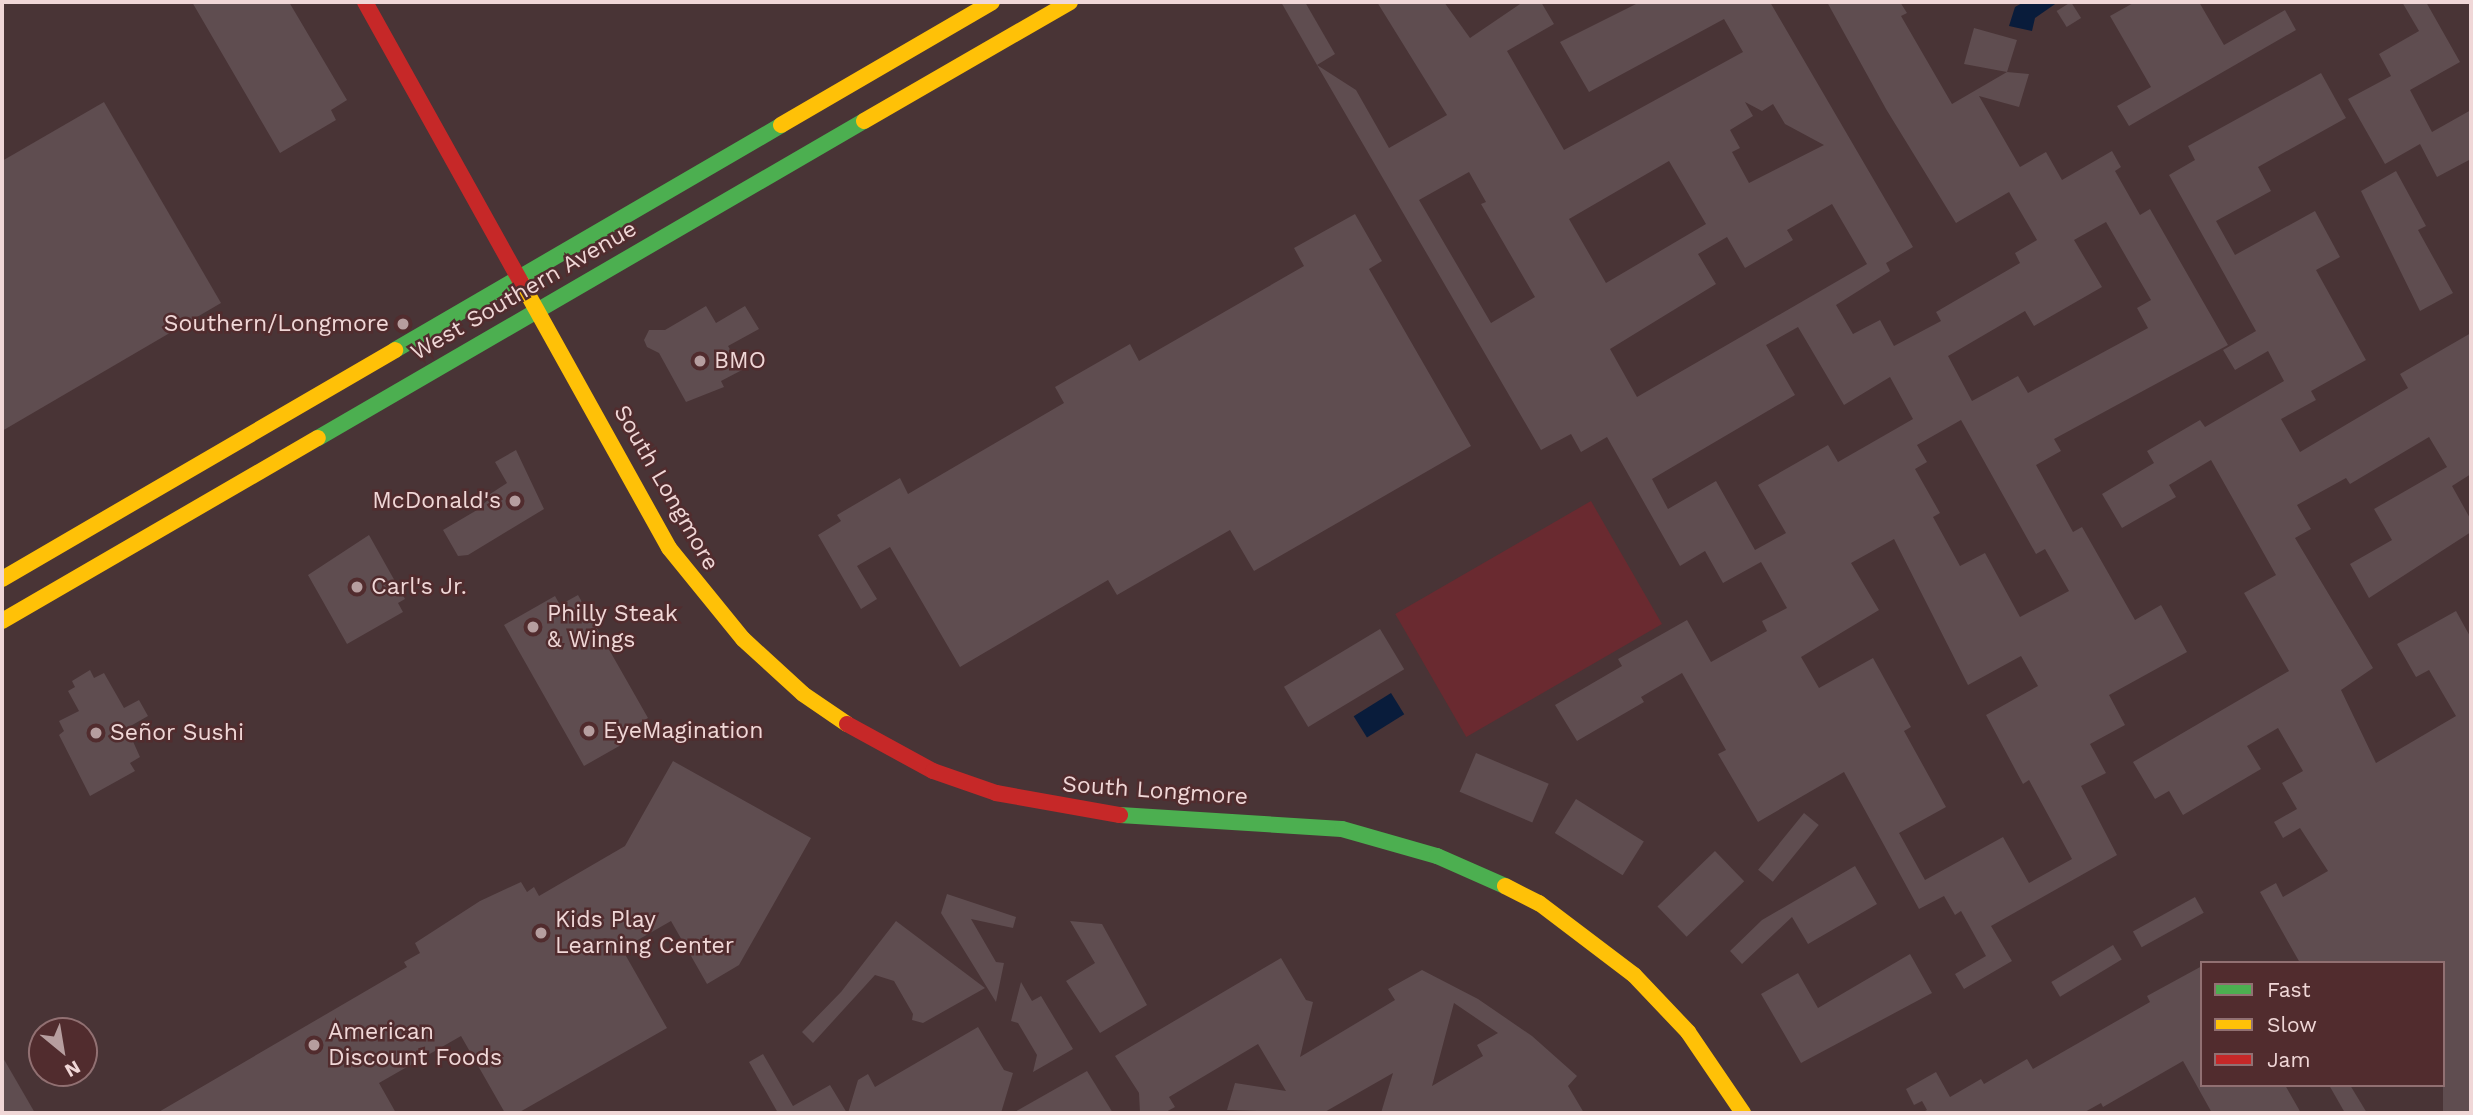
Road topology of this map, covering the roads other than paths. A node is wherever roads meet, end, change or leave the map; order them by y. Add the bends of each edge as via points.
1 (365, 2) edge
2 (992, 2) edge
3 (1037, 2) edge
4 (1070, 2) edge
5 (871, 116) junction
6 (520, 278) junction
7 (538, 308) junction
8 (2, 579) edge
9 (2, 621) edge
10 (1743, 1113) edge

1 - 6 main road, South Longmore
2 - 6 main road, West Southern Avenue
3 - 5 main road via 886,89
4 - 5 main road, West Southern Avenue
5 - 7 main road, West Southern Avenue
6 - 7 main road, South Longmore
6 - 8 main road, West Southern Avenue
7 - 9 main road, West Southern Avenue
7 - 10 main road, South Longmore via 688,576 772,668 862,736 933,771 996,793 1064,809 1342,828 1360,838 1437,856 1469,869 1539,903 1634,975 1688,1032

